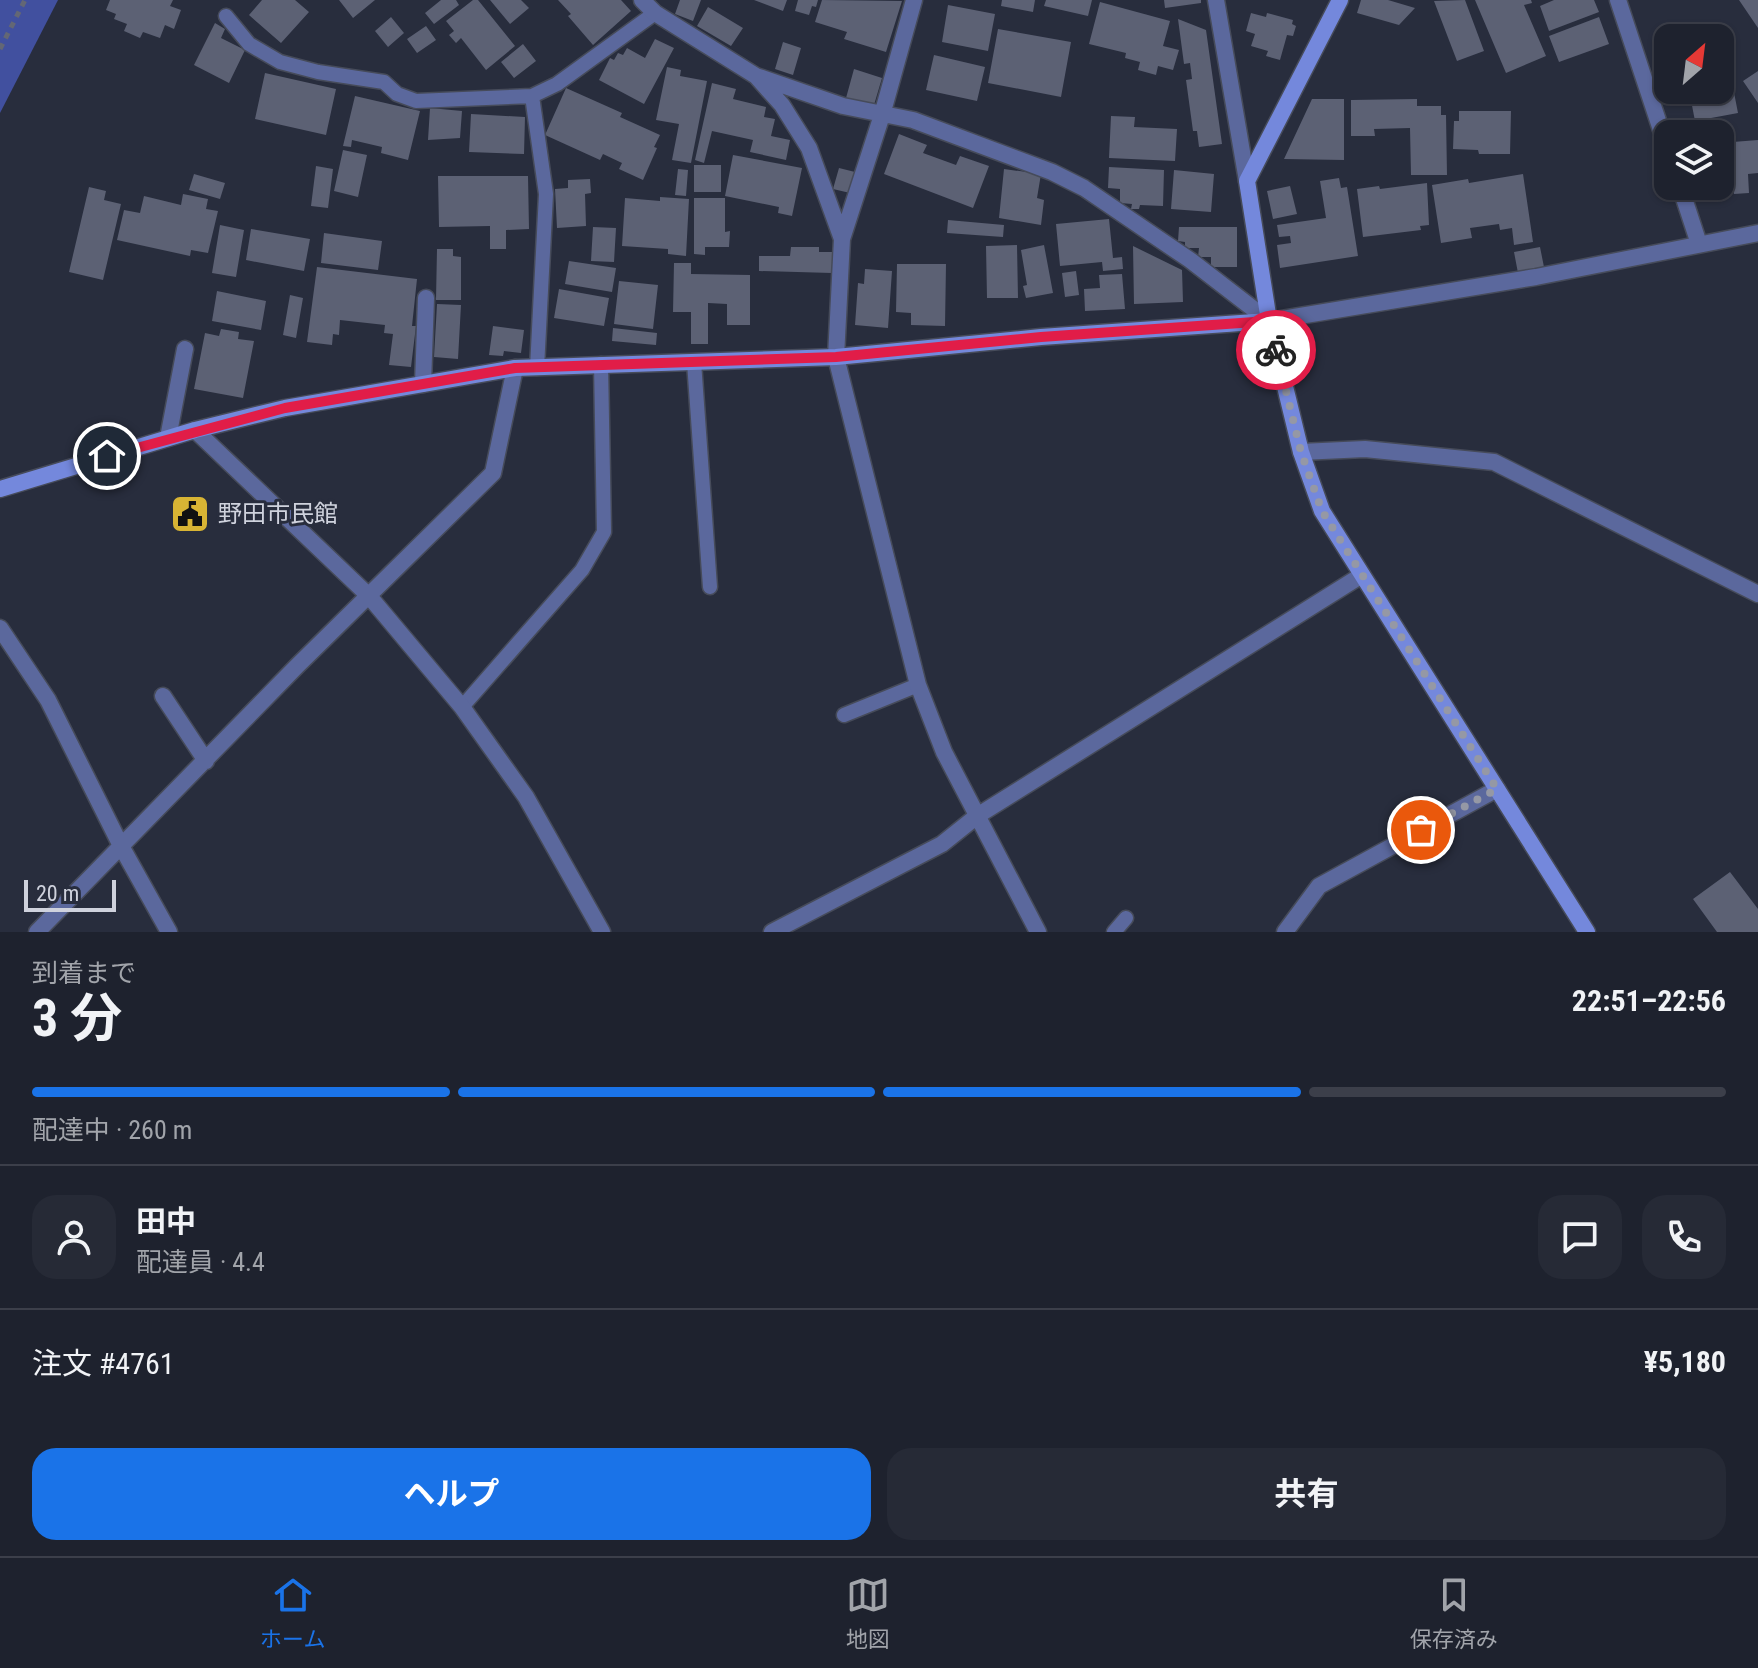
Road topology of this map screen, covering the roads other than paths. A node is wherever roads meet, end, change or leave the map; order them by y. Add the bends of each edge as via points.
1 (642, 0) edge
2 (914, 0) edge
3 (1216, 0) edge
4 (1340, 0) edge
5 (1618, 0) edge
6 (655, 13) junction
7 (226, 16) dead end
8 (756, 76) junction
9 (532, 96) junction
10 (882, 115) junction
11 (1658, 120) edge
12 (1247, 181) junction
13 (1685, 200) edge
14 (1758, 233) edge
15 (842, 239) junction
16 (1699, 244) junction
17 (426, 298) dead end
18 (1269, 321) junction
19 (185, 349) dead end
20 (836, 357) junction
21 (694, 362) junction
22 (601, 364) junction
23 (515, 368) junction
24 (537, 368) junction
25 (423, 384) junction
26 (195, 430) junction
27 (168, 438) junction
28 (1301, 452) junction
29 (0, 489) edge
30 (1362, 575) junction
31 (710, 587) dead end
32 (1758, 594) edge
33 (369, 596) junction
34 (0, 628) edge
35 (918, 685) junction
36 (163, 696) dead end
37 (462, 707) junction
38 (844, 715) dead end
39 (206, 761) junction
40 (1497, 789) junction
41 (977, 816) junction
42 (121, 846) junction
43 (1126, 918) dead end
44 (37, 932) edge
45 (169, 932) edge
46 (602, 932) edge
47 (772, 932) edge
48 (1038, 932) edge
49 (1114, 932) edge
50 (1285, 932) edge
51 (1587, 932) edge

1 - 6 street
2 - 10 street
3 - 12 street
4 - 12 street
5 - 11 street
6 - 8 street
6 - 9 lane via 557,84
7 - 9 lane via 249,44 280,62 384,82 416,101
8 - 10 street
8 - 15 street via 809,148
9 - 24 lane via 546,194
10 - 15 street
10 - 18 street via 913,120 1084,188
12 - 18 street
13 - 16 street
14 - 16 street
15 - 20 street
16 - 18 street
17 - 25 street
18 - 20 street
18 - 28 street
19 - 27 street
20 - 21 street
20 - 35 street
21 - 22 street
21 - 31 lane
22 - 24 street
22 - 37 lane via 604,532 582,570
23 - 24 street
23 - 25 street
23 - 33 street via 493,473
25 - 26 street
26 - 27 street
26 - 33 street
27 - 29 street
28 - 30 street via 1322,511
28 - 32 street via 1365,449 1494,462
30 - 40 street
30 - 41 street
33 - 37 street
33 - 39 street
34 - 42 street via 48,700
35 - 38 lane
35 - 41 street
36 - 39 street
37 - 46 street via 526,797
39 - 42 street
40 - 50 street via 1319,886
40 - 51 street
41 - 47 street via 942,844
41 - 48 street
42 - 44 street
42 - 45 street
43 - 49 lane

